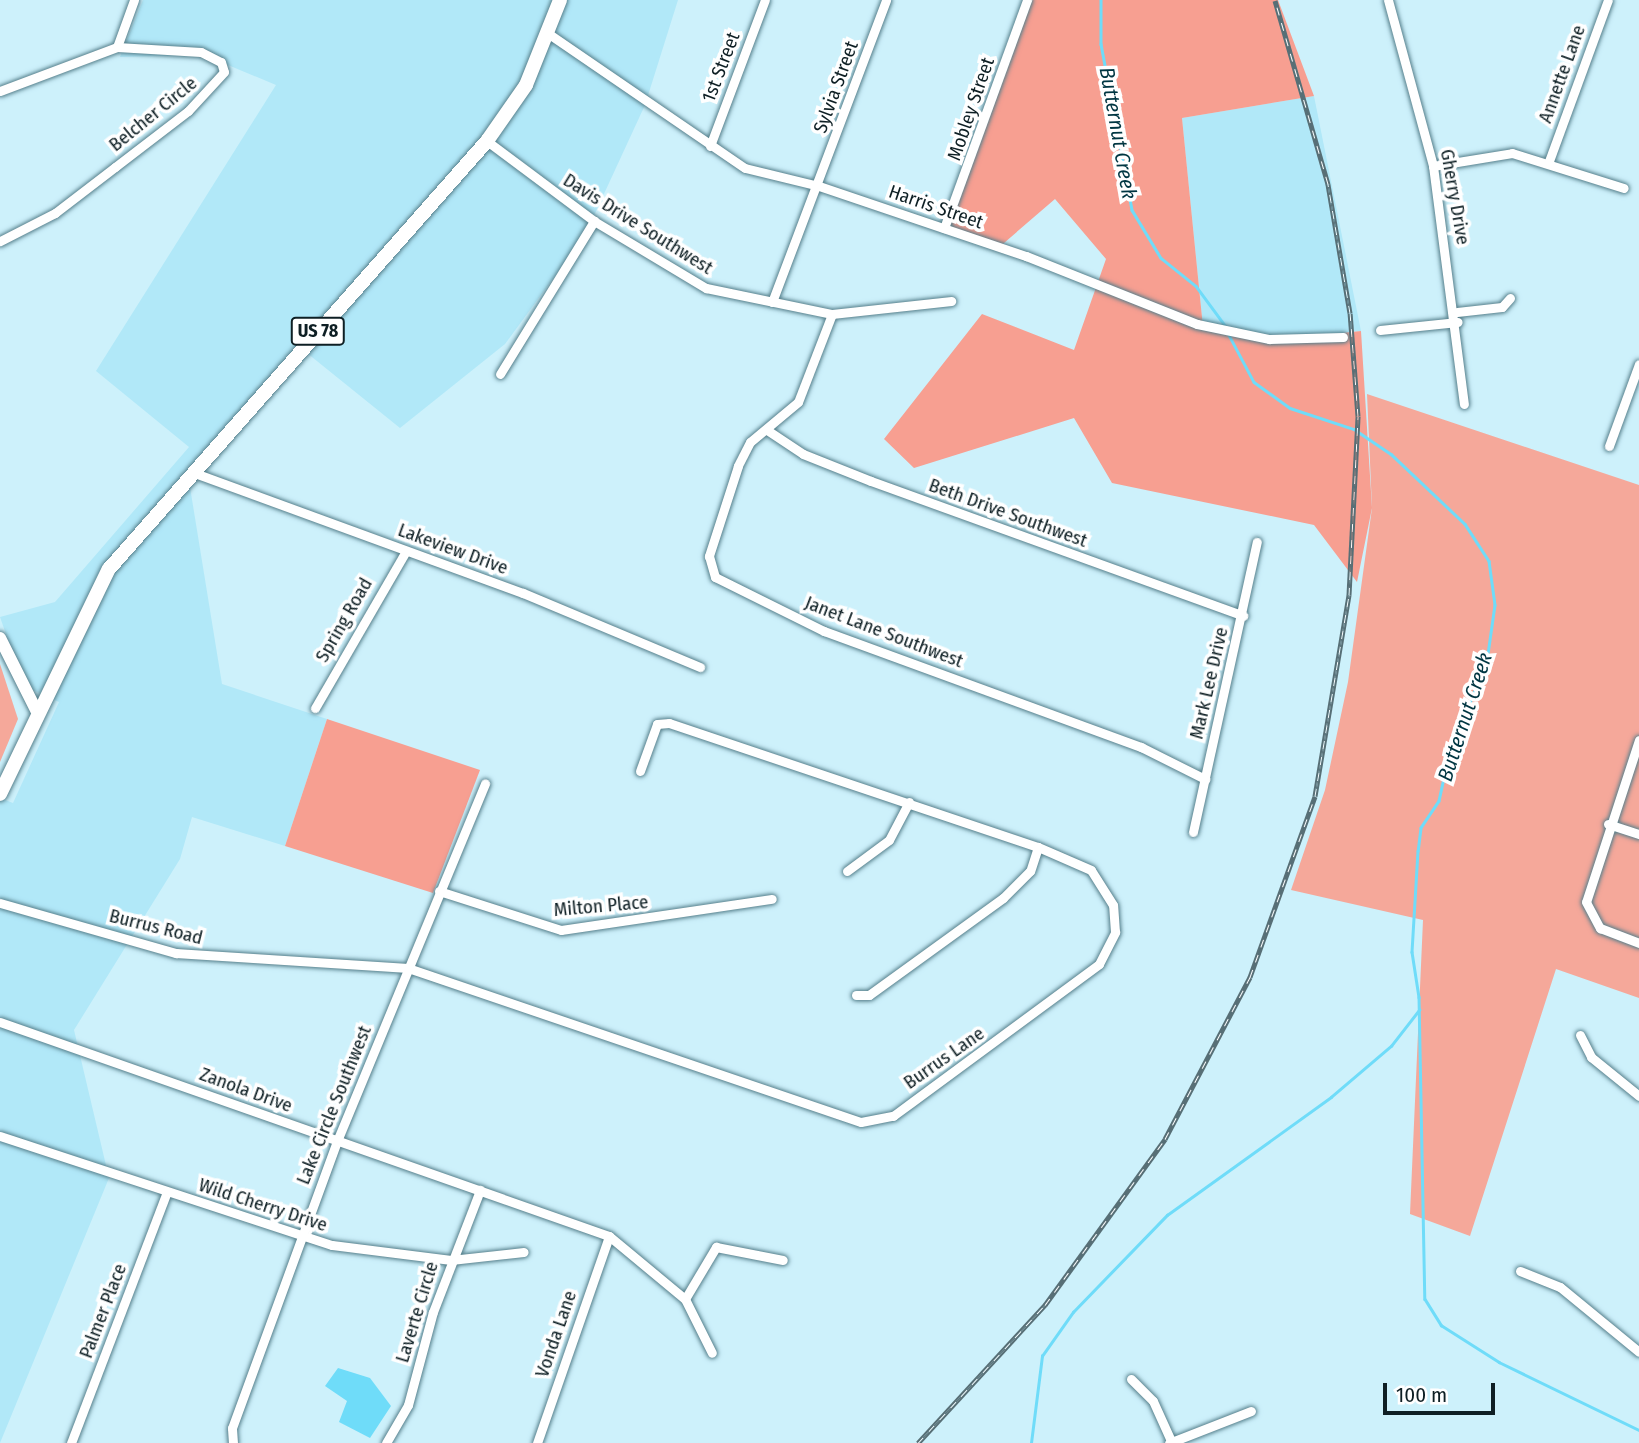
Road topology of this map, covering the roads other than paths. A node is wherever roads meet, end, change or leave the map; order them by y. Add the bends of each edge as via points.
1 (134, 0) edge
2 (560, 0) edge
3 (765, 0) edge
4 (886, 0) edge
5 (1027, 0) edge
6 (1389, 0) edge
7 (1608, 0) edge
8 (550, 34) junction
9 (117, 47) junction
10 (0, 91) edge
11 (487, 141) junction
12 (710, 146) junction
13 (1549, 161) junction
14 (1433, 166) junction
15 (819, 186) junction
16 (1624, 188) dead end
17 (594, 221) junction
18 (944, 228) junction
19 (0, 241) edge
20 (1510, 298) dead end
21 (951, 301) dead end
22 (772, 302) junction
23 (832, 314) junction
24 (1457, 317) junction
25 (1380, 330) dead end
26 (1343, 337) dead end
27 (1639, 364) edge
28 (500, 374) dead end
29 (1464, 404) dead end
30 (767, 430) junction
31 (1609, 446) dead end
32 (192, 471) junction
33 (1257, 542) dead end
34 (406, 551) junction
35 (1243, 616) junction
36 (0, 638) edge
37 (700, 667) dead end
38 (315, 708) dead end
39 (37, 712) junction
40 (1639, 740) edge
41 (640, 771) dead end
42 (1205, 779) junction
43 (485, 783) dead end
44 (0, 794) edge
45 (909, 802) junction
46 (1608, 824) junction
47 (1192, 832) dead end
48 (1639, 834) edge
49 (1038, 847) junction
50 (847, 871) dead end
51 (439, 891) junction
52 (772, 899) dead end
53 (0, 903) edge
54 (1639, 943) edge
55 (391, 967) joint
56 (408, 968) junction
57 (856, 995) dead end
58 (0, 1022) edge
59 (1580, 1035) dead end
60 (1639, 1096) edge
61 (0, 1136) edge
62 (337, 1140) junction
63 (480, 1190) junction
64 (167, 1192) junction
65 (609, 1236) junction
66 (302, 1238) junction
67 (524, 1252) dead end
68 (451, 1260) junction
69 (783, 1260) dead end
70 (1520, 1271) dead end
71 (685, 1299) junction
72 (1639, 1352) edge
73 (712, 1353) dead end
74 (1131, 1379) dead end
75 (1251, 1411) dead end
76 (71, 1443) edge
77 (233, 1443) edge
78 (386, 1443) edge
79 (537, 1443) edge
80 (1171, 1443) edge

1 - 9 street
2 - 8 main road, US 78
3 - 12 street, 1st Street
4 - 15 street, Sylvia Street
5 - 18 street, Mobley Street
6 - 14 street, Gherry Drive
7 - 13 street, Annette Lane
8 - 11 main road, US 78 via 526,85
8 - 12 street, Harris Street
9 - 10 street, Belcher Circle
9 - 19 street, Belcher Circle via 201,52 221,62 224,72 188,111 55,213
11 - 17 street, Davis Drive Southwest
11 - 32 main road, US 78
12 - 15 street, Harris Street via 745,168
13 - 14 street via 1512,153
13 - 16 street
14 - 24 street, Gherry Drive
15 - 18 street, Harris Street
15 - 22 street, Sylvia Street
17 - 22 street, Davis Drive Southwest via 705,288
17 - 28 street
18 - 26 street, Harris Street via 1197,324 1269,339
20 - 24 street via 1502,307
21 - 23 street, Davis Drive Southwest
22 - 23 street, Davis Drive Southwest
23 - 30 street, Janet Lane Southwest via 798,402
24 - 25 street
24 - 29 street, Gherry Drive
27 - 31 street
30 - 35 street, Beth Drive Southwest via 803,454 870,481
30 - 42 street, Janet Lane Southwest via 750,442 738,466 709,555 722,583 824,631 1141,747
32 - 34 street, Lakeview Drive
32 - 39 main road, US 78 via 109,569
33 - 35 street, Mark Lee Drive
34 - 37 street, Lakeview Drive
34 - 38 street, Spring Road
35 - 42 street, Mark Lee Drive
36 - 39 street
39 - 44 main road, US 78
40 - 46 street
41 - 45 street, Burrus Lane via 657,724 669,723
42 - 47 street, Mark Lee Drive
43 - 51 street, Lake Circle Southwest
45 - 49 street, Burrus Lane
45 - 50 street via 889,841
46 - 48 street
46 - 54 street via 1587,910 1600,928
49 - 56 street, Burrus Lane via 1091,870 1104,886 1114,919 1111,946 1064,994 878,1122 841,1118
49 - 57 street via 1030,871 1003,898 869,995
51 - 52 street, Milton Place via 561,930
51 - 56 street, Lake Circle Southwest
53 - 55 street, Burrus Road via 176,953
55 - 56 street, Burrus Lane
56 - 62 street, Lake Circle Southwest
58 - 62 street, Zanola Drive
59 - 60 street via 1591,1057
61 - 64 street, Wild Cherry Drive
62 - 63 street, Zanola Drive
62 - 66 street, Lake Circle Southwest
63 - 65 street, Zanola Drive
63 - 68 street, Laverte Circle
64 - 66 street, Wild Cherry Drive
64 - 76 street, Palmer Place
65 - 71 street
65 - 79 street, Vonda Lane
66 - 68 street, Wild Cherry Drive
66 - 77 street, Lake Circle Southwest via 232,1428
67 - 68 street, Wild Cherry Drive
68 - 78 street, Laverte Circle via 408,1405
69 - 71 street via 716,1247
70 - 72 street via 1560,1287
71 - 73 street
74 - 80 street via 1153,1401
75 - 80 street

